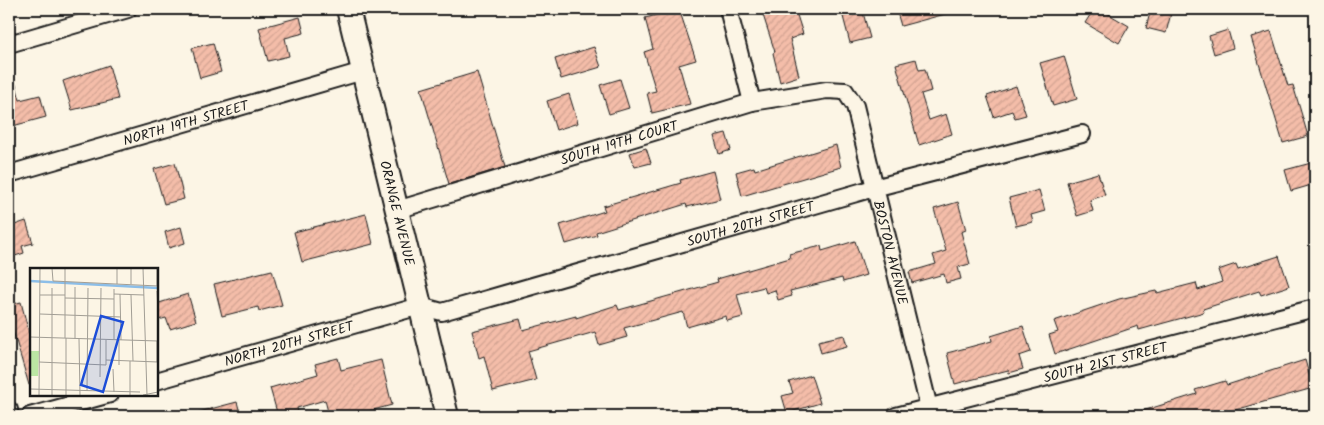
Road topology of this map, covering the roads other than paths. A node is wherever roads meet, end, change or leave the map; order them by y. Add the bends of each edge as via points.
1 (128, 9) edge
2 (348, 9) edge
3 (728, 9) edge
4 (9, 44) edge
5 (363, 71) junction
6 (845, 91) joint
7 (752, 102) junction
8 (1082, 134) dead end
9 (9, 174) edge
10 (874, 188) junction
11 (397, 210) junction
12 (420, 306) junction
13 (1315, 308) edge
14 (158, 379) edge
15 (106, 395) edge
16 (9, 410) edge
17 (930, 412) edge
18 (10, 416) edge
19 (30, 416) edge
20 (447, 416) edge
21 (896, 416) edge

1 - 4 street
2 - 5 main road, ORANGE AVENUE
3 - 7 street
5 - 9 street, NORTH 19TH STREET
5 - 11 main road, ORANGE AVENUE
6 - 7 street, SOUTH 19TH COURT via 827,90
6 - 10 street, BOSTON AVENUE via 855,106
7 - 11 street, SOUTH 19TH COURT
8 - 10 street, SOUTH 20TH STREET
10 - 12 street, SOUTH 20TH STREET via 442,312
10 - 17 street, BOSTON AVENUE
11 - 12 main road, ORANGE AVENUE
12 - 14 street, NORTH 20TH STREET
12 - 20 main road, ORANGE AVENUE
13 - 17 street, SOUTH 21ST STREET
15 - 19 street
16 - 18 street
17 - 21 street, SOUTH 21ST STREET

